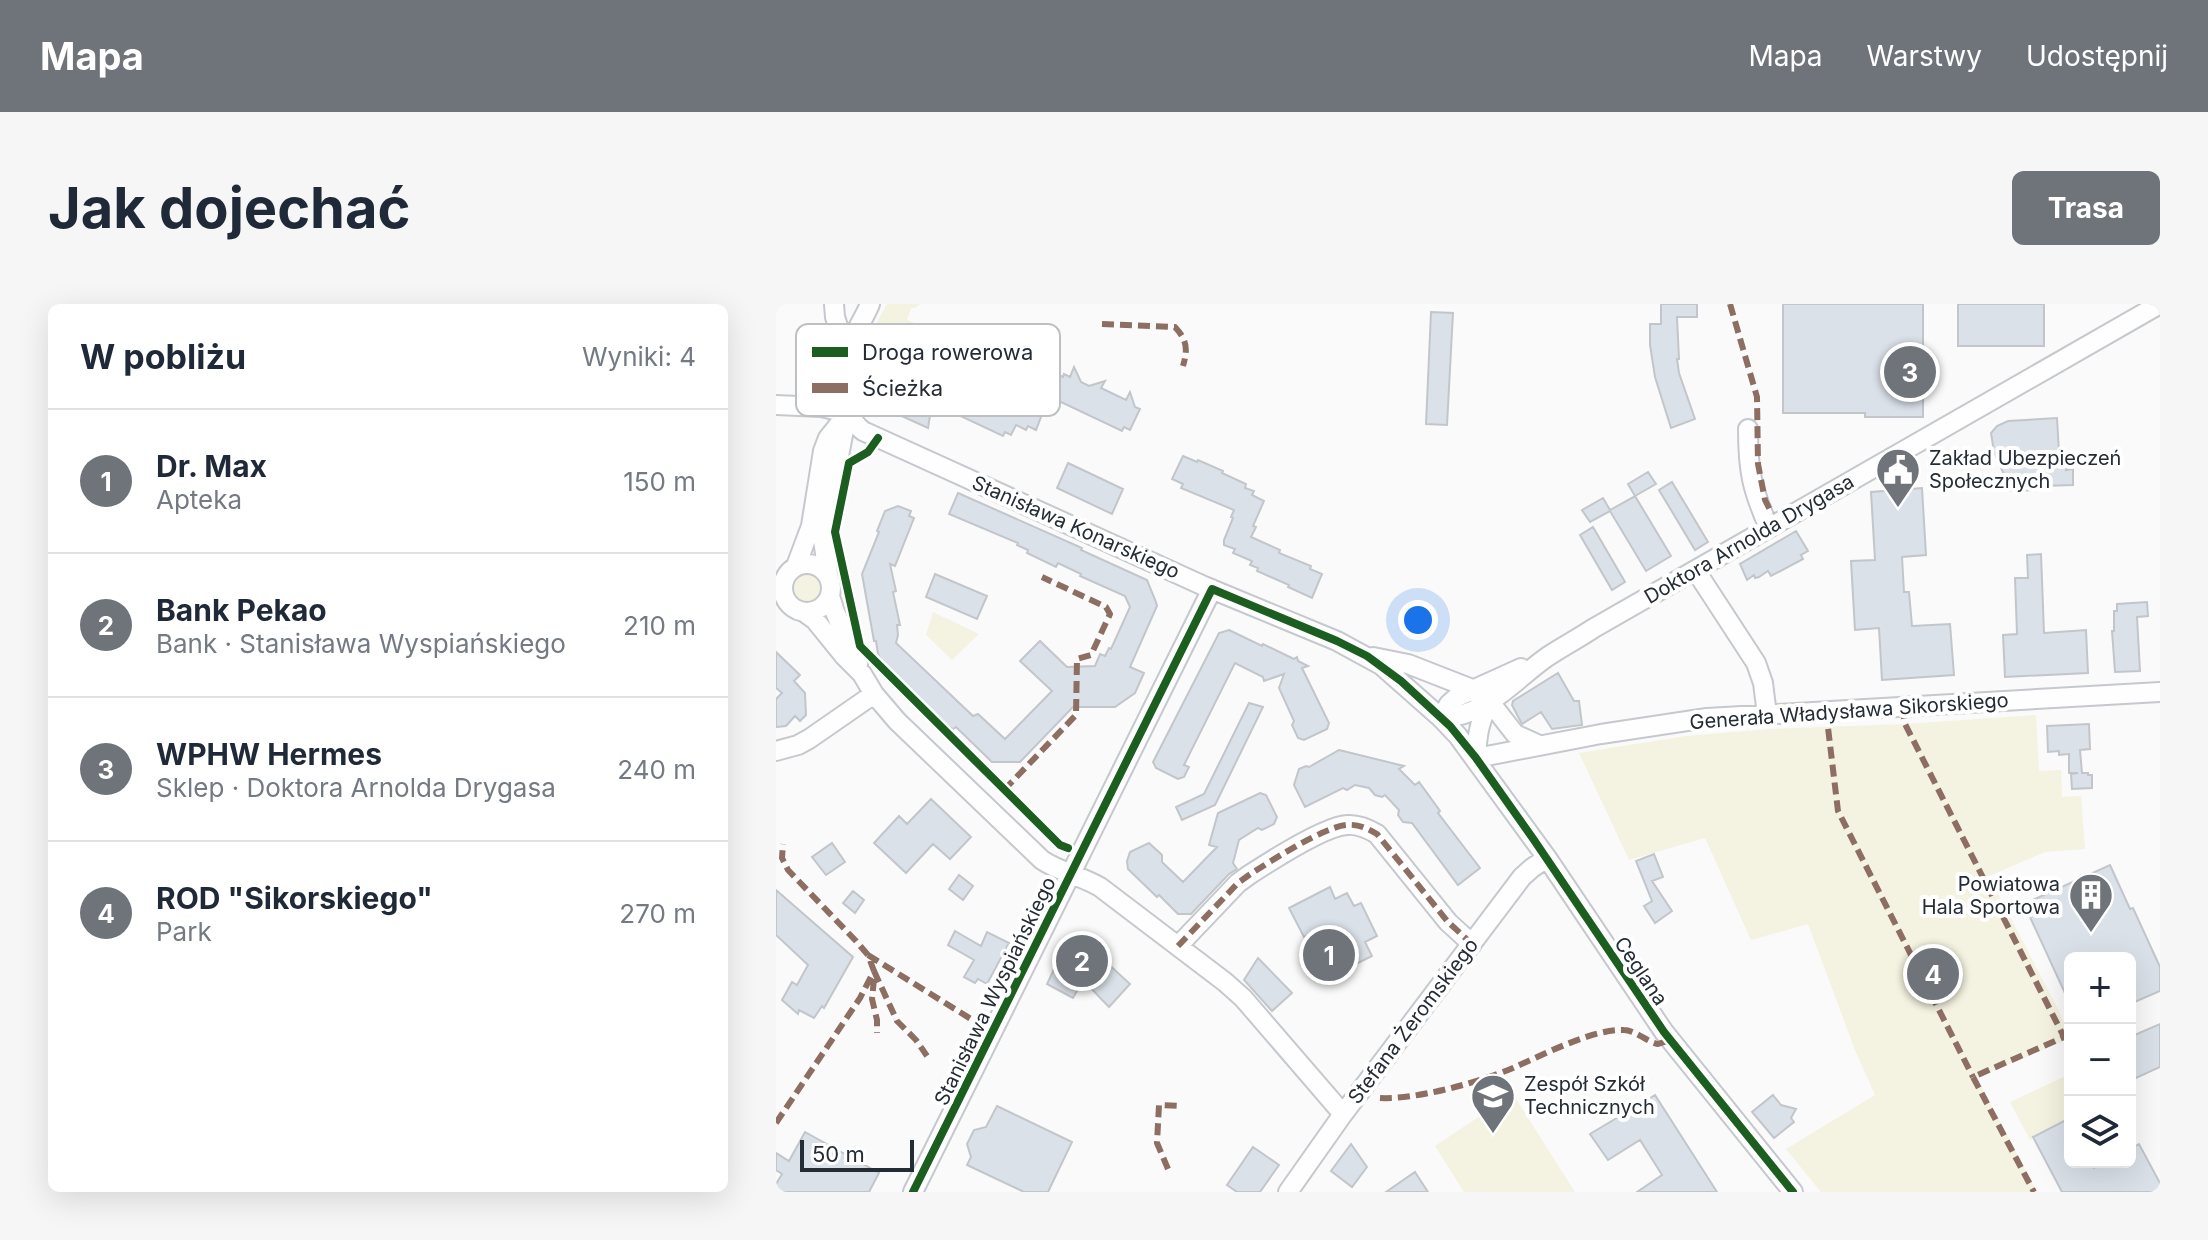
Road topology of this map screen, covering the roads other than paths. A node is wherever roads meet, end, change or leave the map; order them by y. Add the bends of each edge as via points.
1 (834, 304) edge
2 (870, 304) edge
3 (2160, 304) edge
4 (837, 324) edge
5 (861, 324) edge
6 (776, 405) edge
7 (796, 406) edge
8 (846, 416) edge
9 (847, 416) edge
10 (850, 416) edge
11 (1748, 429) dead end
12 (1769, 528) junction
13 (1696, 571) junction
14 (828, 574) junction
15 (785, 577) edge
16 (1212, 589) junction
17 (830, 596) junction
18 (790, 607) edge
19 (1367, 656) junction
20 (1548, 656) junction
21 (862, 674) junction
22 (1472, 689) junction
23 (2160, 692) edge
24 (874, 694) junction
25 (1490, 702) junction
26 (1767, 715) junction
27 (1441, 718) junction
28 (1539, 745) junction
29 (776, 751) edge
30 (1476, 758) junction
31 (1547, 858) junction
32 (1071, 874) junction
33 (1472, 944) junction
34 (1178, 946) junction
35 (1343, 1114) junction
36 (913, 1192) edge
37 (1288, 1192) edge
38 (1793, 1192) edge

1 - 4 street
2 - 5 street
3 - 12 street, Doktora Arnolda Drygasa
6 - 7 street
8 - 15 street via 823,451 811,526
9 - 14 street via 823,540
10 - 16 street, Stanisława Konarskiego via 878,438
11 - 12 street via 1748,465
12 - 13 street, Doktora Arnolda Drygasa
13 - 20 street, Doktora Arnolda Drygasa
13 - 26 street via 1756,663
14 - 15 street via 806,563
14 - 17 street
15 - 18 street
16 - 19 street, Stanisława Konarskiego
16 - 32 street, Stanisława Wyspiańskiego
17 - 18 street via 823,607 810,612
17 - 21 street
18 - 21 street via 815,620
19 - 22 street via 1408,664
19 - 27 street, Ceglana
20 - 22 street, Doktora Arnolda Drygasa
20 - 25 street, Doktora Arnolda Drygasa
21 - 24 street
22 - 25 street
22 - 27 street, Doktora Arnolda Drygasa via 1452,701
23 - 26 street, Generała Władysława Sikorskiego
24 - 29 street via 798,745
24 - 32 street via 1042,860
25 - 27 street, Doktora Arnolda Drygasa via 1464,716
25 - 28 street via 1511,731
25 - 30 street via 1479,728
26 - 28 street, Generała Władysława Sikorskiego via 1680,722
27 - 30 street, Ceglana
28 - 30 street, Generała Władysława Sikorskiego
30 - 31 street, Ceglana
31 - 33 street, Stefana Żeromskiego via 1522,877
31 - 38 street, Ceglana via 1664,1032
32 - 34 street via 1100,887
32 - 36 street, Stanisława Wyspiańskiego
33 - 34 street via 1377,834 1349,824 1322,833 1249,875
33 - 35 street, Stefana Żeromskiego
34 - 35 street via 1243,998
35 - 37 street, Stefana Żeromskiego

